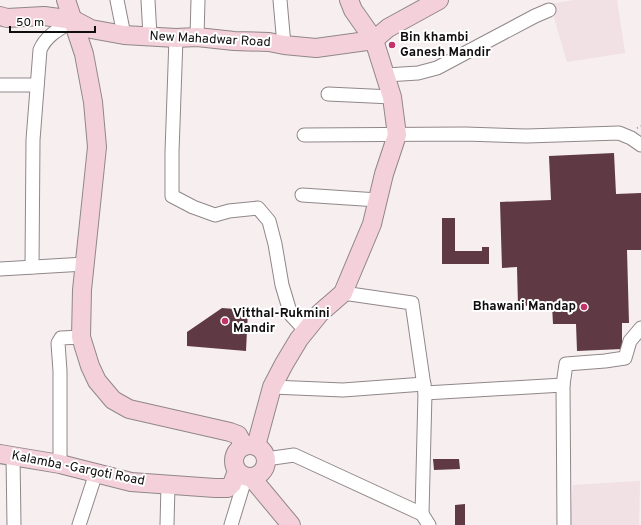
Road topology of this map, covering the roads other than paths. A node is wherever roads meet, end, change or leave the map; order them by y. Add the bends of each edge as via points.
1 (66, 0) edge
2 (118, 0) edge
3 (148, 0) edge
4 (198, 0) edge
5 (280, 0) edge
6 (349, 0) edge
7 (439, 0) edge
8 (550, 10) dead end
9 (0, 16) edge
10 (74, 20) junction
11 (124, 35) junction
12 (150, 36) junction
13 (197, 37) junction
14 (176, 38) junction
15 (374, 40) junction
16 (284, 46) junction
17 (386, 75) junction
18 (0, 85) edge
19 (37, 85) junction
20 (328, 94) dead end
21 (392, 97) junction
22 (304, 135) dead end
23 (397, 135) junction
24 (641, 145) edge
25 (302, 195) dead end
26 (378, 200) junction
27 (85, 264) junction
28 (32, 267) junction
29 (0, 269) edge
30 (343, 294) junction
31 (641, 328) edge
32 (306, 331) junction
33 (81, 338) junction
34 (563, 385) junction
35 (272, 387) junction
36 (424, 388) junction
37 (255, 450) junction
38 (7, 455) edge
39 (60, 464) junction
40 (96, 473) junction
41 (245, 475) junction
42 (168, 485) junction
43 (424, 514) edge
44 (14, 525) edge
45 (79, 525) edge
46 (167, 525) edge
47 (231, 525) edge
48 (291, 525) edge
49 (564, 525) edge

1 - 10 street
2 - 11 street
3 - 12 street
4 - 13 street
5 - 16 street
6 - 15 street
7 - 15 street via 388,28
8 - 17 street via 437,68 418,73
9 - 10 street, New Mahadwar Road via 44,16
10 - 11 street, New Mahadwar Road via 91,29
10 - 19 street via 47,38 43,44 40,50
10 - 27 street via 84,54 93,102 97,147
11 - 12 street, New Mahadwar Road
12 - 14 street, New Mahadwar Road
13 - 14 street, New Mahadwar Road
13 - 16 street, New Mahadwar Road via 269,42
14 - 32 street via 172,196 215,215 258,208 269,221 291,315
15 - 16 street, New Mahadwar Road via 316,48
15 - 17 street
17 - 21 street
18 - 19 street
19 - 28 street via 33,140
20 - 21 street
21 - 23 street
22 - 23 street
23 - 24 street via 527,136 619,133
23 - 26 street
25 - 26 street
26 - 30 street via 372,224
27 - 28 street
27 - 33 street
28 - 29 street
30 - 32 street via 320,313
30 - 36 street via 412,303
31 - 34 street via 630,341 625,358 566,364
32 - 35 street
33 - 37 street via 97,381 112,400 129,408 230,432 238,435
33 - 39 street via 61,338 58,342
34 - 36 street
34 - 49 street
35 - 36 street via 342,390
35 - 37 street
36 - 43 street
37 - 41 street via 265,465 257,475
37 - 41 street via 236,452 234,457 234,462
37 - 43 street via 294,455
38 - 39 street, Kalamba -Gargoti Road
38 - 44 street
39 - 40 street, Kalamba -Gargoti Road
40 - 42 street, Kalamba -Gargoti Road via 131,482
40 - 45 street
41 - 42 street, Kalamba -Gargoti Road via 228,488
41 - 47 street
41 - 48 street
42 - 46 street

